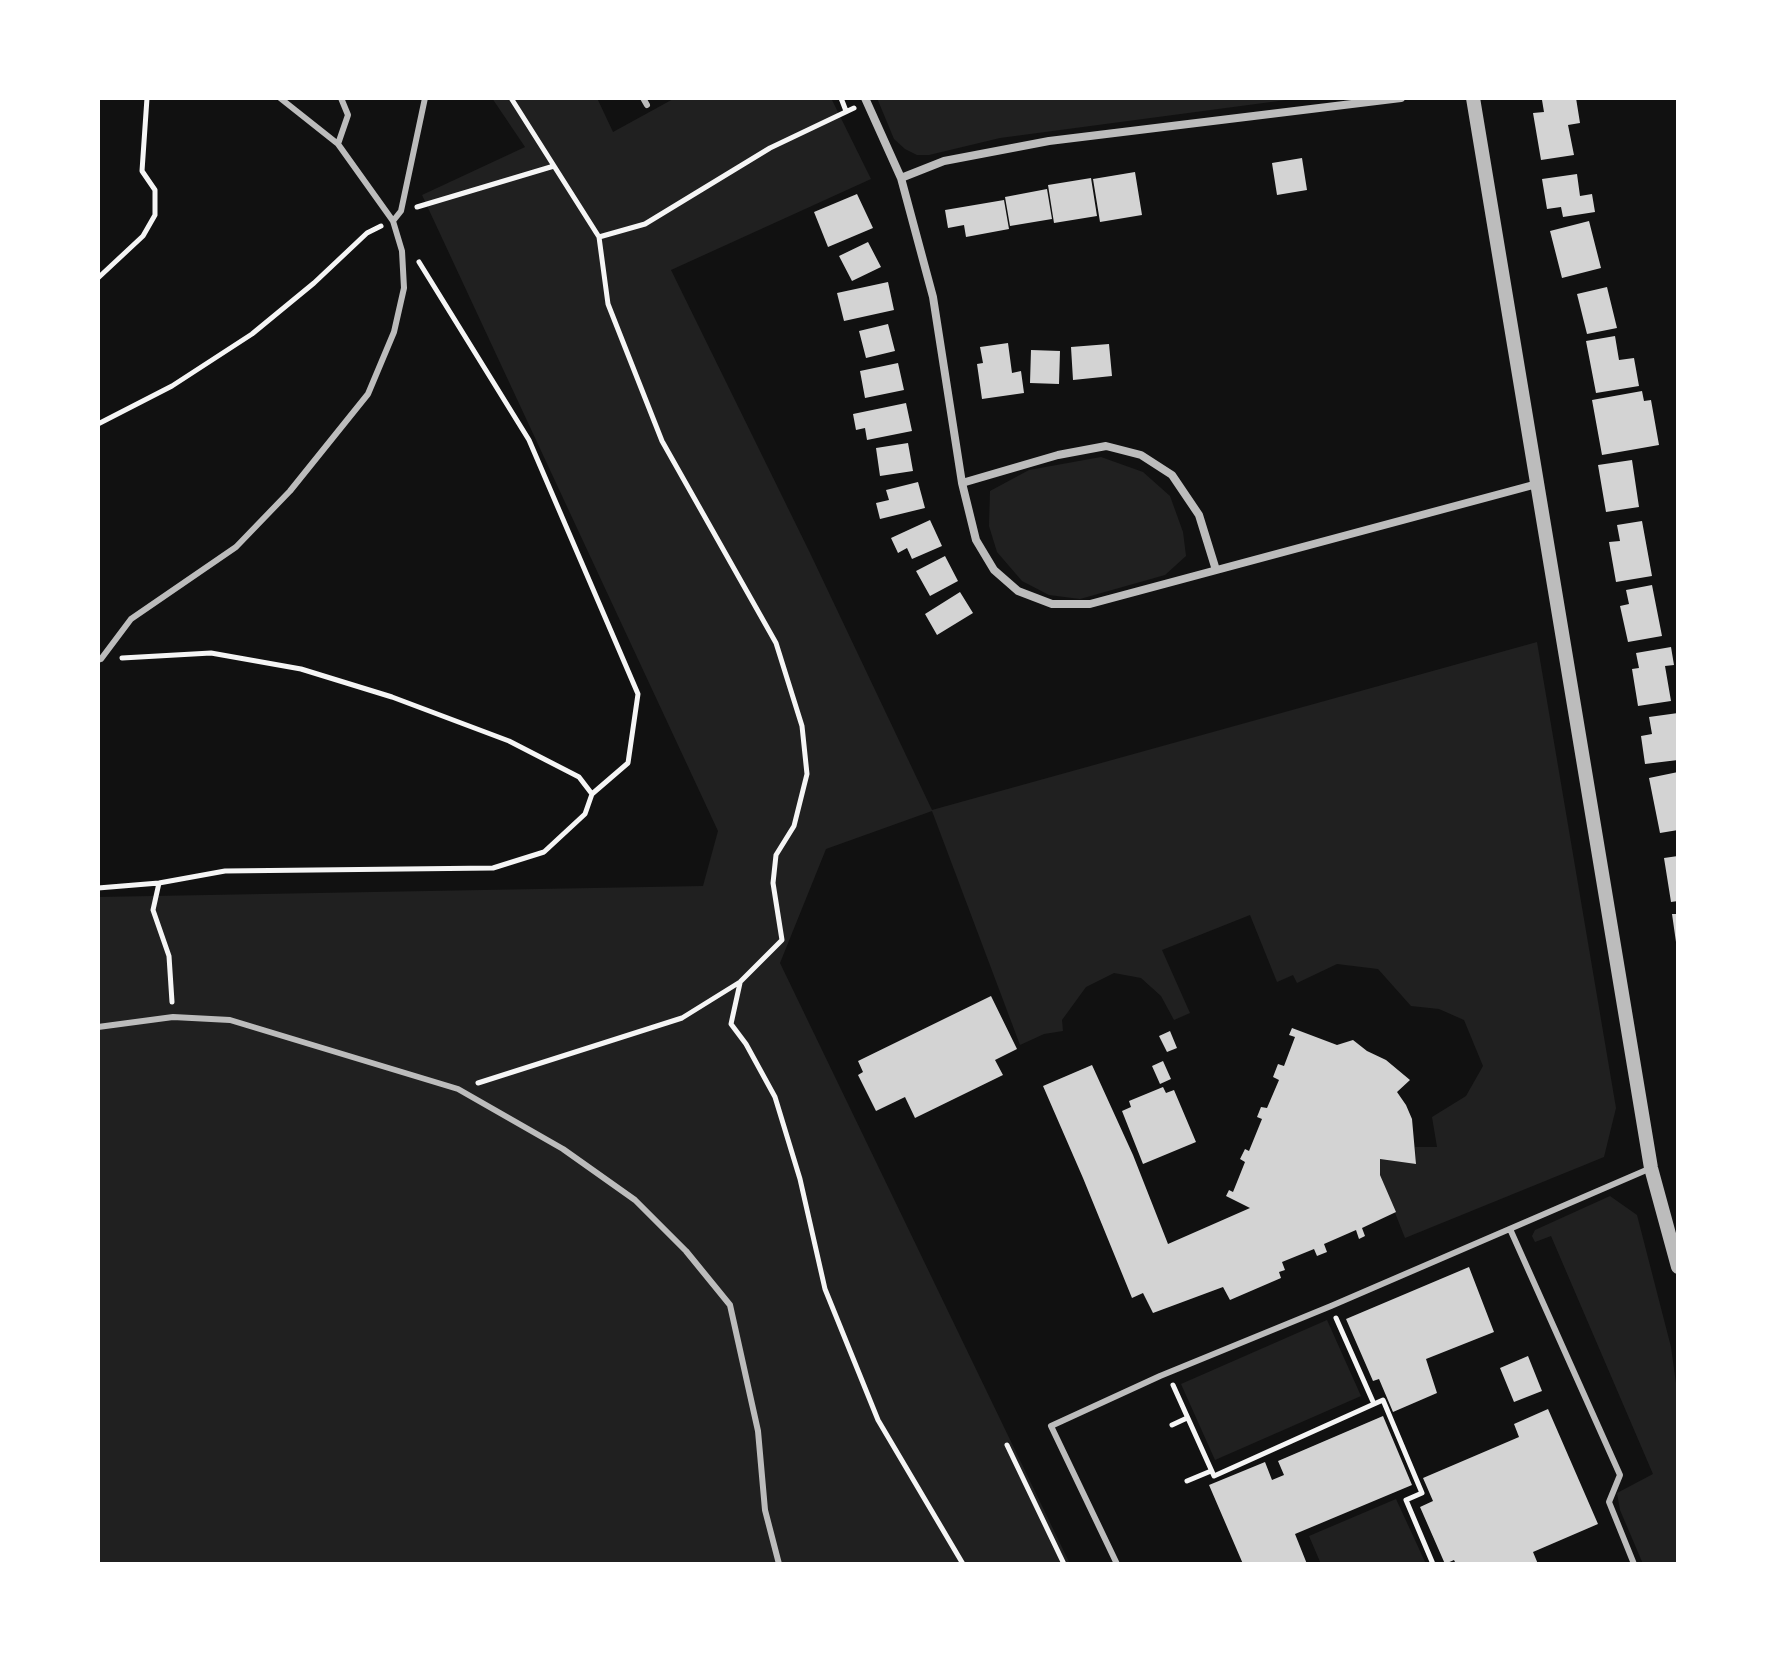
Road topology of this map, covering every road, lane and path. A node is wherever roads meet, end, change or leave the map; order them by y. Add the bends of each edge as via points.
1 (147, 98) edge
2 (280, 98) edge
3 (341, 98) edge
4 (425, 98) edge
5 (511, 98) edge
6 (841, 98) edge
7 (1401, 98) edge
8 (1473, 98) edge
9 (866, 101) edge
10 (846, 111) junction
11 (338, 144) junction
12 (554, 166) junction
13 (901, 178) junction
14 (401, 211) junction
15 (393, 221) junction
16 (599, 237) junction
17 (417, 259) dead end
18 (98, 278) edge
19 (98, 424) edge
20 (962, 483) junction
21 (1537, 484) junction
22 (1216, 570) junction
23 (99, 660) edge
24 (592, 794) junction
25 (159, 883) junction
26 (98, 888) edge
27 (740, 982) junction
28 (173, 1017) junction
29 (98, 1027) edge
30 (458, 1089) junction
31 (1651, 1168) junction
32 (1510, 1229) junction
33 (1678, 1267) edge
34 (1331, 1306) junction
35 (1160, 1376) junction
36 (1374, 1404) junction
37 (1187, 1418) junction
38 (1172, 1425) dead end
39 (1007, 1445) dead end
40 (1211, 1471) junction
41 (1187, 1481) dead end
42 (779, 1564) edge
43 (963, 1564) edge
44 (1064, 1564) edge
45 (1117, 1564) edge
46 (1433, 1564) edge
47 (1634, 1564) edge

1 - 18 path via 142,171 155,190 155,215 143,236
2 - 11 lane
3 - 11 lane via 348,115
4 - 14 lane
5 - 12 path
6 - 10 path
7 - 13 street via 1049,141 944,161
8 - 21 street
9 - 10 path
9 - 13 street
10 - 16 path via 770,148 645,224
11 - 15 lane
12 - 14 path
12 - 16 path
13 - 20 street via 933,297
14 - 15 lane
15 - 19 path via 367,233 252,334 172,386
15 - 23 lane via 402,251 404,288 394,332 368,394 290,491 236,547 131,619
16 - 27 path via 608,304 662,441 776,643 802,726 807,774 794,826 776,855 773,883 782,940
17 - 24 path via 529,440 638,694 628,763
20 - 22 street via 1106,446 1141,455 1172,475 1199,515
20 - 22 street via 976,540 994,570 1018,591 1052,604 1090,604
21 - 22 street
21 - 31 street
23 - 24 path via 211,653 301,669 509,741 579,777
24 - 25 path via 585,814 544,852 493,868 225,871
25 - 26 path
25 - 28 path via 153,910 169,956
27 - 30 path via 682,1018
27 - 43 path via 731,1024 775,1097 825,1289 878,1420
28 - 29 lane
28 - 30 lane via 230,1020
30 - 42 lane via 563,1149 635,1200 730,1305 758,1431 765,1510
31 - 32 lane
31 - 33 street
32 - 34 lane
32 - 47 lane via 1620,1475 1609,1502
34 - 35 lane
34 - 36 path
35 - 37 path via 1173,1383
35 - 45 lane via 1051,1426
36 - 40 path via 1214,1476
36 - 46 path via 1383,1400 1422,1493 1406,1500
37 - 38 path
37 - 40 path
39 - 44 path
40 - 41 path

